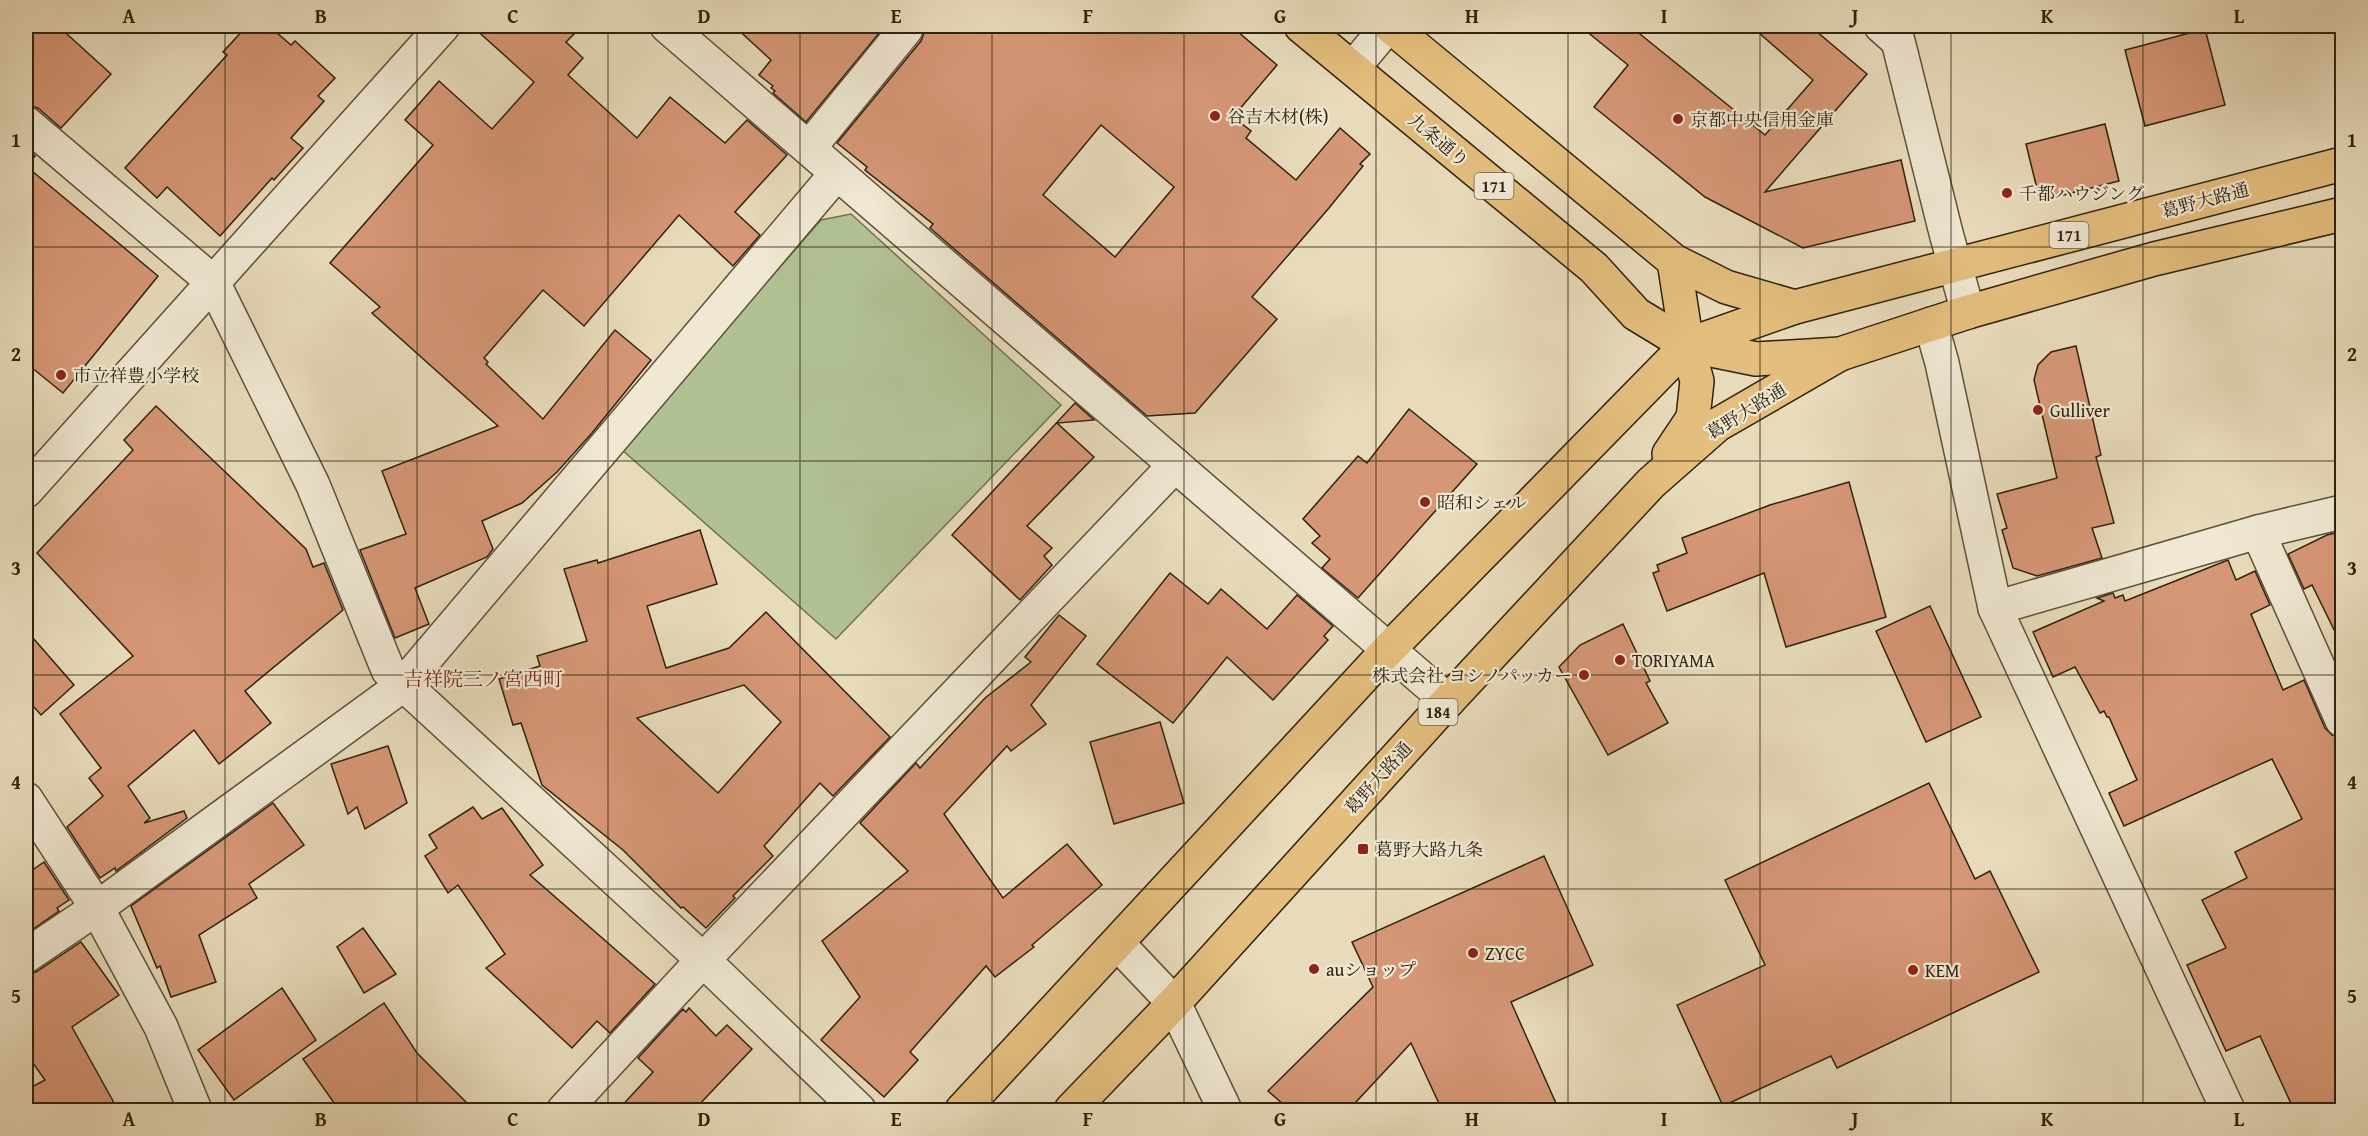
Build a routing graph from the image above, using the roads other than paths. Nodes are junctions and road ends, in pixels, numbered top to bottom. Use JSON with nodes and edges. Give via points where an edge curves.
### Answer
{"nodes":[{"id":1,"x":443,"y":26,"type":"edge"},
{"id":2,"x":667,"y":26,"type":"edge"},
{"id":3,"x":1301,"y":26,"type":"edge"},
{"id":4,"x":1389,"y":26,"type":"edge"},
{"id":5,"x":1881,"y":26,"type":"edge"},
{"id":6,"x":906,"y":29,"type":"dead end"},
{"id":7,"x":1353,"y":68,"type":"junction"},
{"id":8,"x":26,"y":123,"type":"edge"},
{"id":9,"x":809,"y":148,"type":"junction"},
{"id":10,"x":2343,"y":164,"type":"edge"},
{"id":11,"x":837,"y":172,"type":"junction"},
{"id":12,"x":2343,"y":214,"type":"edge"},
{"id":13,"x":1674,"y":261,"type":"junction"},
{"id":14,"x":1955,"y":266,"type":"junction"},
{"id":15,"x":213,"y":282,"type":"junction"},
{"id":16,"x":1796,"y":307,"type":"junction"},
{"id":17,"x":1968,"y":312,"type":"junction"},
{"id":18,"x":1931,"y":324,"type":"junction"},
{"id":19,"x":1687,"y":345,"type":"junction"},
{"id":20,"x":1840,"y":354,"type":"junction"},
{"id":21,"x":1175,"y":465,"type":"junction"},
{"id":22,"x":1651,"y":483,"type":"junction"},
{"id":23,"x":26,"y":491,"type":"edge"},
{"id":24,"x":2343,"y":512,"type":"edge"},
{"id":25,"x":2258,"y":532,"type":"junction"},
{"id":26,"x":1995,"y":608,"type":"junction"},
{"id":27,"x":1388,"y":650,"type":"junction"},
{"id":28,"x":403,"y":685,"type":"junction"},
{"id":29,"x":1448,"y":701,"type":"junction"},
{"id":30,"x":2343,"y":720,"type":"edge"},
{"id":31,"x":26,"y":799,"type":"edge"},
{"id":32,"x":97,"y":909,"type":"junction"},
{"id":33,"x":1118,"y":944,"type":"junction"},
{"id":34,"x":26,"y":956,"type":"edge"},
{"id":35,"x":703,"y":960,"type":"junction"},
{"id":36,"x":1174,"y":1003,"type":"junction"},
{"id":37,"x":195,"y":1110,"type":"edge"},
{"id":38,"x":564,"y":1110,"type":"edge"},
{"id":39,"x":859,"y":1110,"type":"edge"},
{"id":40,"x":962,"y":1110,"type":"edge"},
{"id":41,"x":1071,"y":1110,"type":"edge"},
{"id":42,"x":1225,"y":1110,"type":"edge"},
{"id":43,"x":2228,"y":1110,"type":"edge"}],
"edges":[{"from":1,"to":15,"type":"street"},
{"from":2,"to":9,"type":"street"},
{"from":3,"to":7,"type":"main road","name":"九条通り","number":"171"},
{"from":4,"to":7,"type":"street"},
{"from":4,"to":13,"type":"main road"},
{"from":5,"to":14,"type":"street","via":[[1898,41]]},
{"from":6,"to":9,"type":"street"},
{"from":7,"to":19,"type":"main road","name":"九条通り","number":"171","via":[[1594,268],[1636,314]]},
{"from":8,"to":15,"type":"street"},
{"from":9,"to":11,"type":"street"},
{"from":10,"to":14,"type":"main road","name":"葛野大路通","number":"171"},
{"from":11,"to":21,"type":"street"},
{"from":11,"to":28,"type":"street"},
{"from":12,"to":17,"type":"main road","name":"葛野大路通","number":"171","via":[[2154,259]]},
{"from":13,"to":16,"type":"main road","via":[[1726,287]]},
{"from":13,"to":19,"type":"main road"},
{"from":14,"to":16,"type":"main road","name":"葛野大路通","number":"171"},
{"from":14,"to":17,"type":"street"},
{"from":15,"to":23,"type":"street"},
{"from":15,"to":28,"type":"street","via":[[313,484],[388,670]]},
{"from":16,"to":19,"type":"main road","name":"葛野大路通"},
{"from":17,"to":18,"type":"main road","name":"葛野大路通","number":"171"},
{"from":18,"to":20,"type":"main road","name":"葛野大路通","number":"171"},
{"from":18,"to":26,"type":"street"},
{"from":19,"to":20,"type":"main road","name":"葛野大路通","number":"171","via":[[1756,359]]},
{"from":19,"to":22,"type":"main road","via":[[1697,381],[1693,418]]},
{"from":19,"to":27,"type":"main road","name":"葛野大路通"},
{"from":20,"to":22,"type":"main road","name":"葛野大路通","number":"184","via":[[1717,425]]},
{"from":21,"to":27,"type":"street"},
{"from":21,"to":35,"type":"street"},
{"from":22,"to":29,"type":"main road","name":"葛野大路通","number":"184"},
{"from":24,"to":25,"type":"street"},
{"from":25,"to":26,"type":"street"},
{"from":25,"to":30,"type":"street"},
{"from":26,"to":43,"type":"street"},
{"from":27,"to":29,"type":"street"},
{"from":27,"to":33,"type":"main road","name":"葛野大路通"},
{"from":28,"to":32,"type":"street"},
{"from":28,"to":35,"type":"street"},
{"from":29,"to":36,"type":"main road","name":"葛野大路通","number":"184"},
{"from":31,"to":32,"type":"street"},
{"from":32,"to":34,"type":"street"},
{"from":32,"to":37,"type":"street","via":[[161,1027]]},
{"from":33,"to":36,"type":"street"},
{"from":33,"to":40,"type":"main road","name":"葛野大路通"},
{"from":35,"to":38,"type":"street"},
{"from":35,"to":39,"type":"street"},
{"from":36,"to":41,"type":"main road","name":"葛野大路通","number":"184"},
{"from":36,"to":42,"type":"street"}]}
